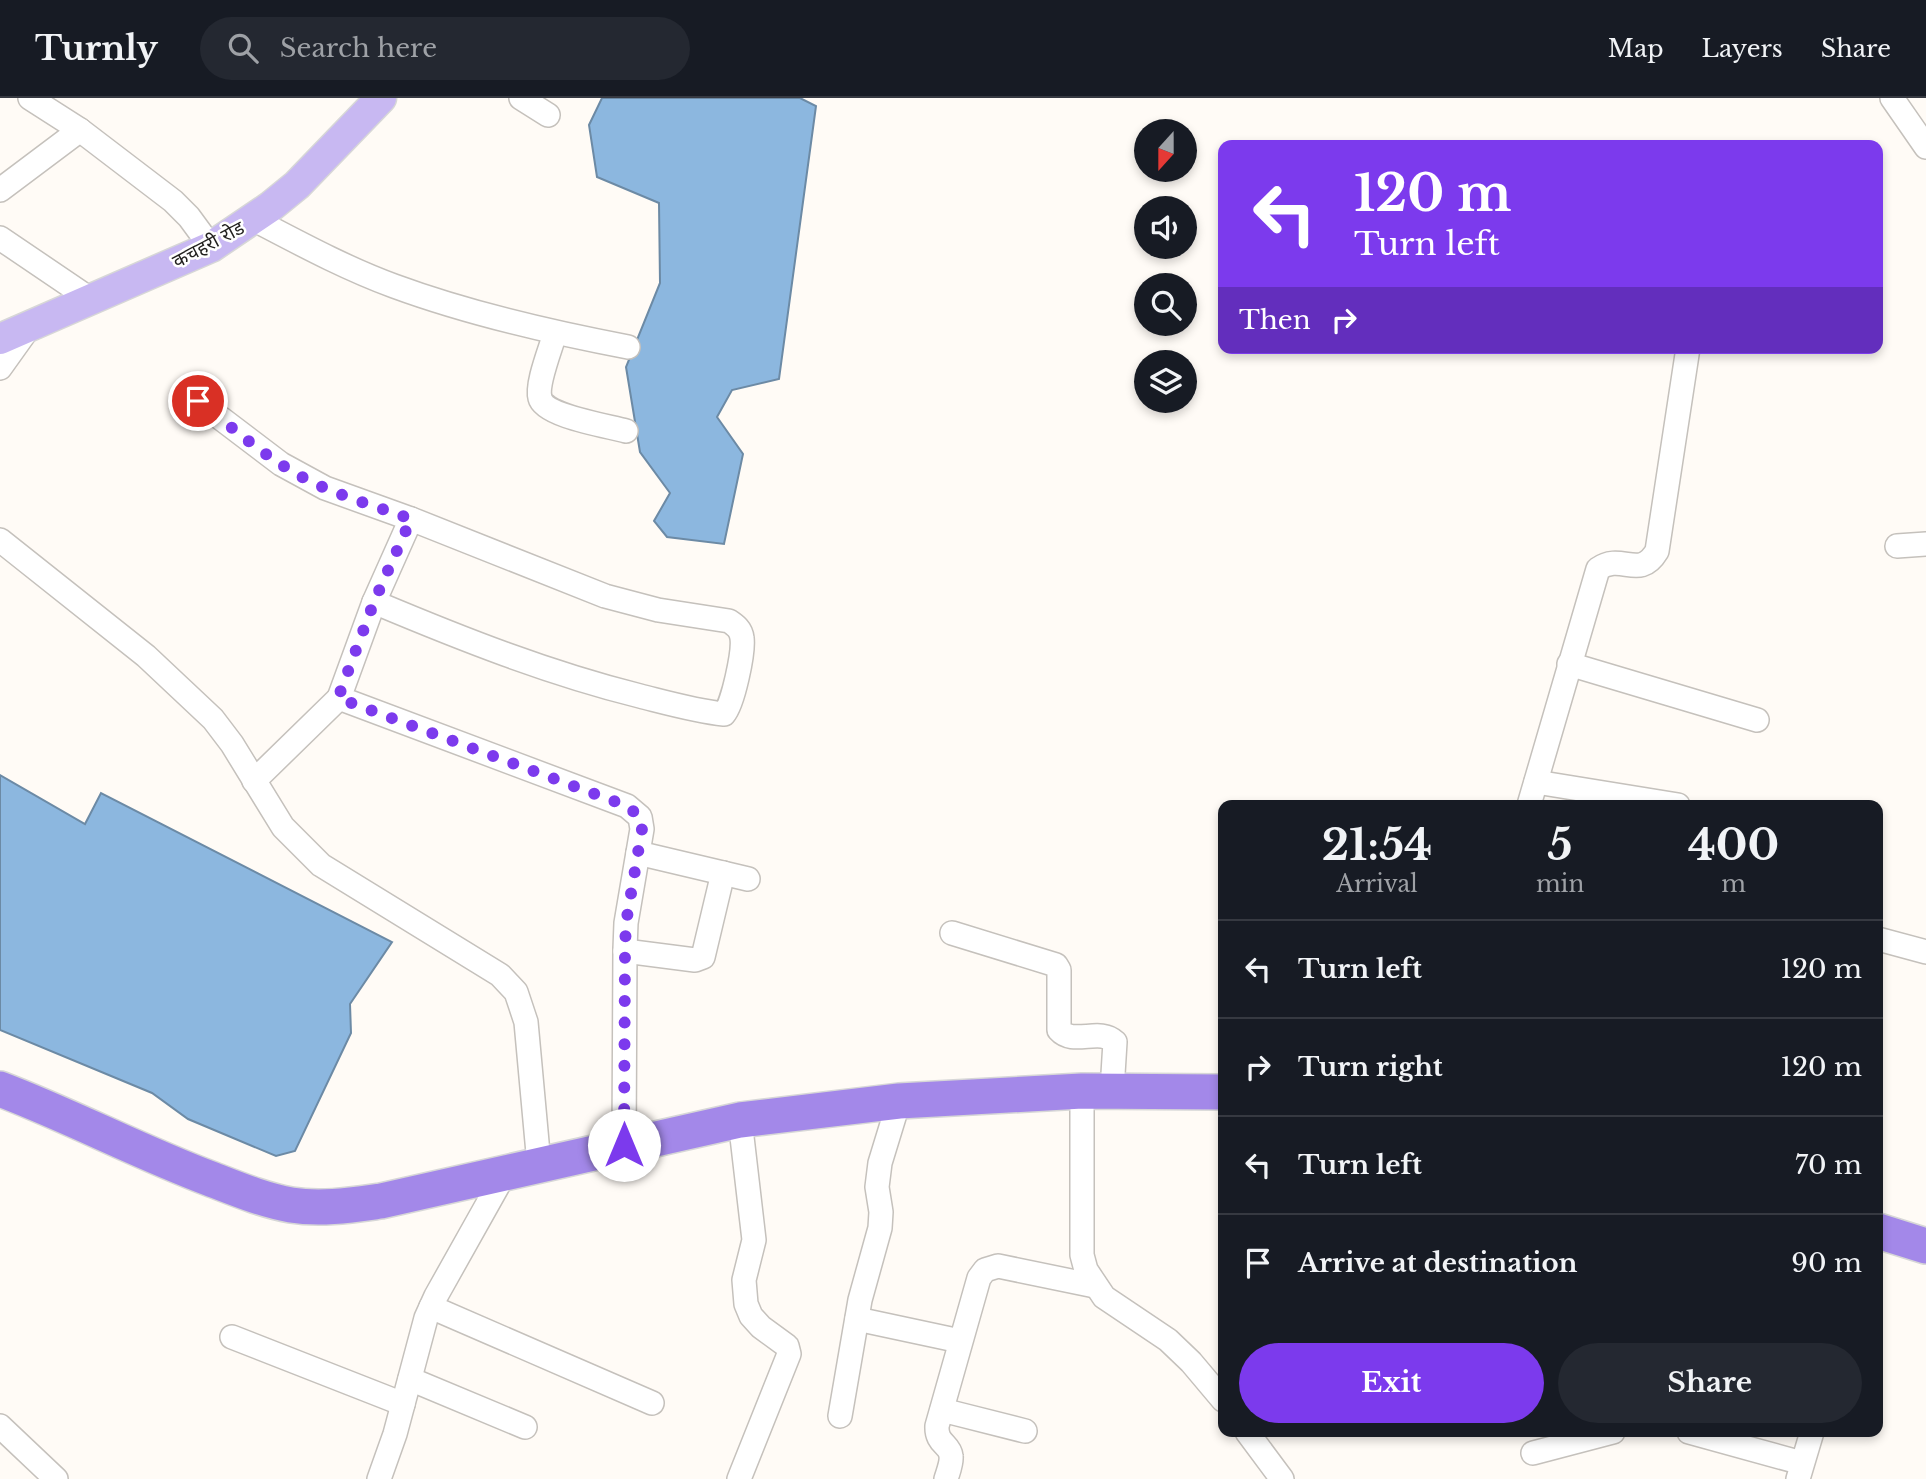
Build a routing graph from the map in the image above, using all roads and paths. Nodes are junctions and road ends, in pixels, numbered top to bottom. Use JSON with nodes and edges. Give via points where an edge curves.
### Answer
{"nodes":[{"id":1,"x":30,"y":98,"type":"edge"},
{"id":2,"x":381,"y":98,"type":"edge"},
{"id":3,"x":521,"y":98,"type":"edge"},
{"id":4,"x":1892,"y":98,"type":"edge"},
{"id":5,"x":548,"y":115,"type":"dead end"},
{"id":6,"x":80,"y":130,"type":"junction"},
{"id":7,"x":1926,"y":147,"type":"edge"},
{"id":8,"x":0,"y":190,"type":"edge"},
{"id":9,"x":253,"y":219,"type":"junction"},
{"id":10,"x":0,"y":238,"type":"edge"},
{"id":11,"x":211,"y":247,"type":"junction"},
{"id":12,"x":90,"y":299,"type":"junction"},
{"id":13,"x":30,"y":326,"type":"junction"},
{"id":14,"x":555,"y":333,"type":"junction"},
{"id":15,"x":0,"y":339,"type":"edge"},
{"id":16,"x":628,"y":347,"type":"dead end"},
{"id":17,"x":1687,"y":354,"type":"edge"},
{"id":18,"x":0,"y":368,"type":"edge"},
{"id":19,"x":198,"y":401,"type":"dead end"},
{"id":20,"x":626,"y":431,"type":"dead end"},
{"id":21,"x":411,"y":519,"type":"junction"},
{"id":22,"x":0,"y":540,"type":"edge"},
{"id":23,"x":1926,"y":544,"type":"edge"},
{"id":24,"x":1897,"y":546,"type":"dead end"},
{"id":25,"x":374,"y":602,"type":"junction"},
{"id":26,"x":1569,"y":664,"type":"junction"},
{"id":27,"x":338,"y":698,"type":"junction"},
{"id":28,"x":1756,"y":720,"type":"dead end"},
{"id":29,"x":254,"y":780,"type":"junction"},
{"id":30,"x":1535,"y":782,"type":"junction"},
{"id":31,"x":1530,"y":800,"type":"edge"},
{"id":32,"x":1647,"y":800,"type":"edge"},
{"id":33,"x":638,"y":853,"type":"junction"},
{"id":34,"x":723,"y":873,"type":"junction"},
{"id":35,"x":748,"y":878,"type":"dead end"},
{"id":36,"x":952,"y":933,"type":"dead end"},
{"id":37,"x":1883,"y":940,"type":"edge"},
{"id":38,"x":625,"y":951,"type":"junction"},
{"id":39,"x":1926,"y":953,"type":"edge"},
{"id":40,"x":0,"y":1089,"type":"edge"},
{"id":41,"x":1097,"y":1091,"type":"junction"},
{"id":42,"x":1218,"y":1092,"type":"edge"},
{"id":43,"x":899,"y":1101,"type":"junction"},
{"id":44,"x":740,"y":1121,"type":"junction"},
{"id":45,"x":624,"y":1145,"type":"junction"},
{"id":46,"x":539,"y":1164,"type":"junction"},
{"id":47,"x":505,"y":1173,"type":"junction"},
{"id":48,"x":1883,"y":1233,"type":"edge"},
{"id":49,"x":1926,"y":1246,"type":"edge"},
{"id":50,"x":1096,"y":1286,"type":"junction"},
{"id":51,"x":431,"y":1307,"type":"junction"},
{"id":52,"x":857,"y":1319,"type":"junction"},
{"id":53,"x":232,"y":1337,"type":"dead end"},
{"id":54,"x":960,"y":1341,"type":"junction"},
{"id":55,"x":410,"y":1379,"type":"junction"},
{"id":56,"x":1218,"y":1394,"type":"edge"},
{"id":57,"x":403,"y":1404,"type":"junction"},
{"id":58,"x":652,"y":1404,"type":"dead end"},
{"id":59,"x":942,"y":1410,"type":"junction"},
{"id":60,"x":840,"y":1416,"type":"dead end"},
{"id":61,"x":0,"y":1426,"type":"edge"},
{"id":62,"x":525,"y":1427,"type":"dead end"},
{"id":63,"x":1026,"y":1431,"type":"dead end"},
{"id":64,"x":1251,"y":1437,"type":"edge"},
{"id":65,"x":1594,"y":1437,"type":"edge"},
{"id":66,"x":1703,"y":1437,"type":"edge"},
{"id":67,"x":1810,"y":1437,"type":"edge"},
{"id":68,"x":1533,"y":1453,"type":"dead end"},
{"id":69,"x":1800,"y":1471,"type":"edge"},
{"id":70,"x":56,"y":1479,"type":"edge"},
{"id":71,"x":379,"y":1479,"type":"edge"},
{"id":72,"x":739,"y":1479,"type":"edge"},
{"id":73,"x":946,"y":1479,"type":"edge"},
{"id":74,"x":1282,"y":1479,"type":"edge"}],
"edges":[{"from":1,"to":6,"type":"street"},
{"from":2,"to":9,"type":"main road","name":"कचहरी रोड","via":[[297,185]]},
{"from":3,"to":5,"type":"street"},
{"from":4,"to":7,"type":"street"},
{"from":6,"to":8,"type":"street"},
{"from":6,"to":11,"type":"street","via":[[173,201]]},
{"from":9,"to":11,"type":"main road","name":"कचहरी रोड"},
{"from":9,"to":14,"type":"street","via":[[392,285]]},
{"from":10,"to":12,"type":"street"},
{"from":11,"to":12,"type":"main road","name":"कचहरी रोड"},
{"from":12,"to":13,"type":"main road","name":"कचहरी रोड"},
{"from":13,"to":15,"type":"main road","name":"कचहरी रोड"},
{"from":13,"to":18,"type":"street"},
{"from":14,"to":16,"type":"street"},
{"from":14,"to":20,"type":"street","via":[[541,382],[542,403],[564,415]]},
{"from":17,"to":26,"type":"street","via":[[1657,551],[1643,566],[1606,563],[1598,569]]},
{"from":19,"to":21,"type":"street","via":[[303,478]]},
{"from":21,"to":25,"type":"street"},
{"from":21,"to":25,"type":"street","via":[[605,596],[729,621],[742,638],[729,708],[713,713],[551,671]]},
{"from":22,"to":29,"type":"street","via":[[186,692],[219,727]]},
{"from":23,"to":24,"type":"street"},
{"from":25,"to":27,"type":"street"},
{"from":26,"to":28,"type":"street"},
{"from":26,"to":30,"type":"street"},
{"from":27,"to":29,"type":"street"},
{"from":27,"to":33,"type":"street","via":[[627,806],[640,817]]},
{"from":29,"to":46,"type":"street","via":[[283,827],[321,864],[500,975],[516,992],[526,1022]]},
{"from":30,"to":31,"type":"street"},
{"from":30,"to":32,"type":"street"},
{"from":33,"to":34,"type":"street"},
{"from":33,"to":38,"type":"street"},
{"from":34,"to":35,"type":"street"},
{"from":34,"to":38,"type":"street","via":[[702,957],[695,960]]},
{"from":36,"to":41,"type":"street","via":[[1056,965],[1059,1030],[1063,1035],[1105,1036],[1115,1042]]},
{"from":37,"to":39,"type":"street"},
{"from":38,"to":45,"type":"street"},
{"from":40,"to":47,"type":"highway","via":[[165,1161],[261,1198],[293,1205],[343,1207]]},
{"from":41,"to":42,"type":"highway"},
{"from":41,"to":43,"type":"highway"},
{"from":41,"to":50,"type":"street","via":[[1082,1255]]},
{"from":43,"to":44,"type":"highway"},
{"from":43,"to":52,"type":"street","via":[[880,1163],[880,1228]]},
{"from":44,"to":45,"type":"highway"},
{"from":44,"to":72,"type":"street","via":[[754,1240],[744,1280],[746,1304],[751,1316],[787,1346],[789,1354]]},
{"from":45,"to":46,"type":"highway"},
{"from":46,"to":47,"type":"highway"},
{"from":47,"to":51,"type":"street"},
{"from":48,"to":49,"type":"highway"},
{"from":50,"to":54,"type":"street","via":[[1012,1268],[985,1270],[976,1284]]},
{"from":50,"to":56,"type":"street","via":[[1104,1297],[1168,1340]]},
{"from":51,"to":55,"type":"street"},
{"from":51,"to":58,"type":"street"},
{"from":52,"to":54,"type":"street"},
{"from":52,"to":60,"type":"street"},
{"from":53,"to":57,"type":"street"},
{"from":54,"to":59,"type":"street"},
{"from":55,"to":57,"type":"street"},
{"from":55,"to":62,"type":"street"},
{"from":57,"to":71,"type":"street"},
{"from":59,"to":63,"type":"street"},
{"from":59,"to":73,"type":"street","via":[[937,1434],[952,1458]]},
{"from":61,"to":70,"type":"street"},
{"from":64,"to":74,"type":"street"},
{"from":65,"to":68,"type":"street"},
{"from":66,"to":69,"type":"street"},
{"from":67,"to":69,"type":"street"}]}
